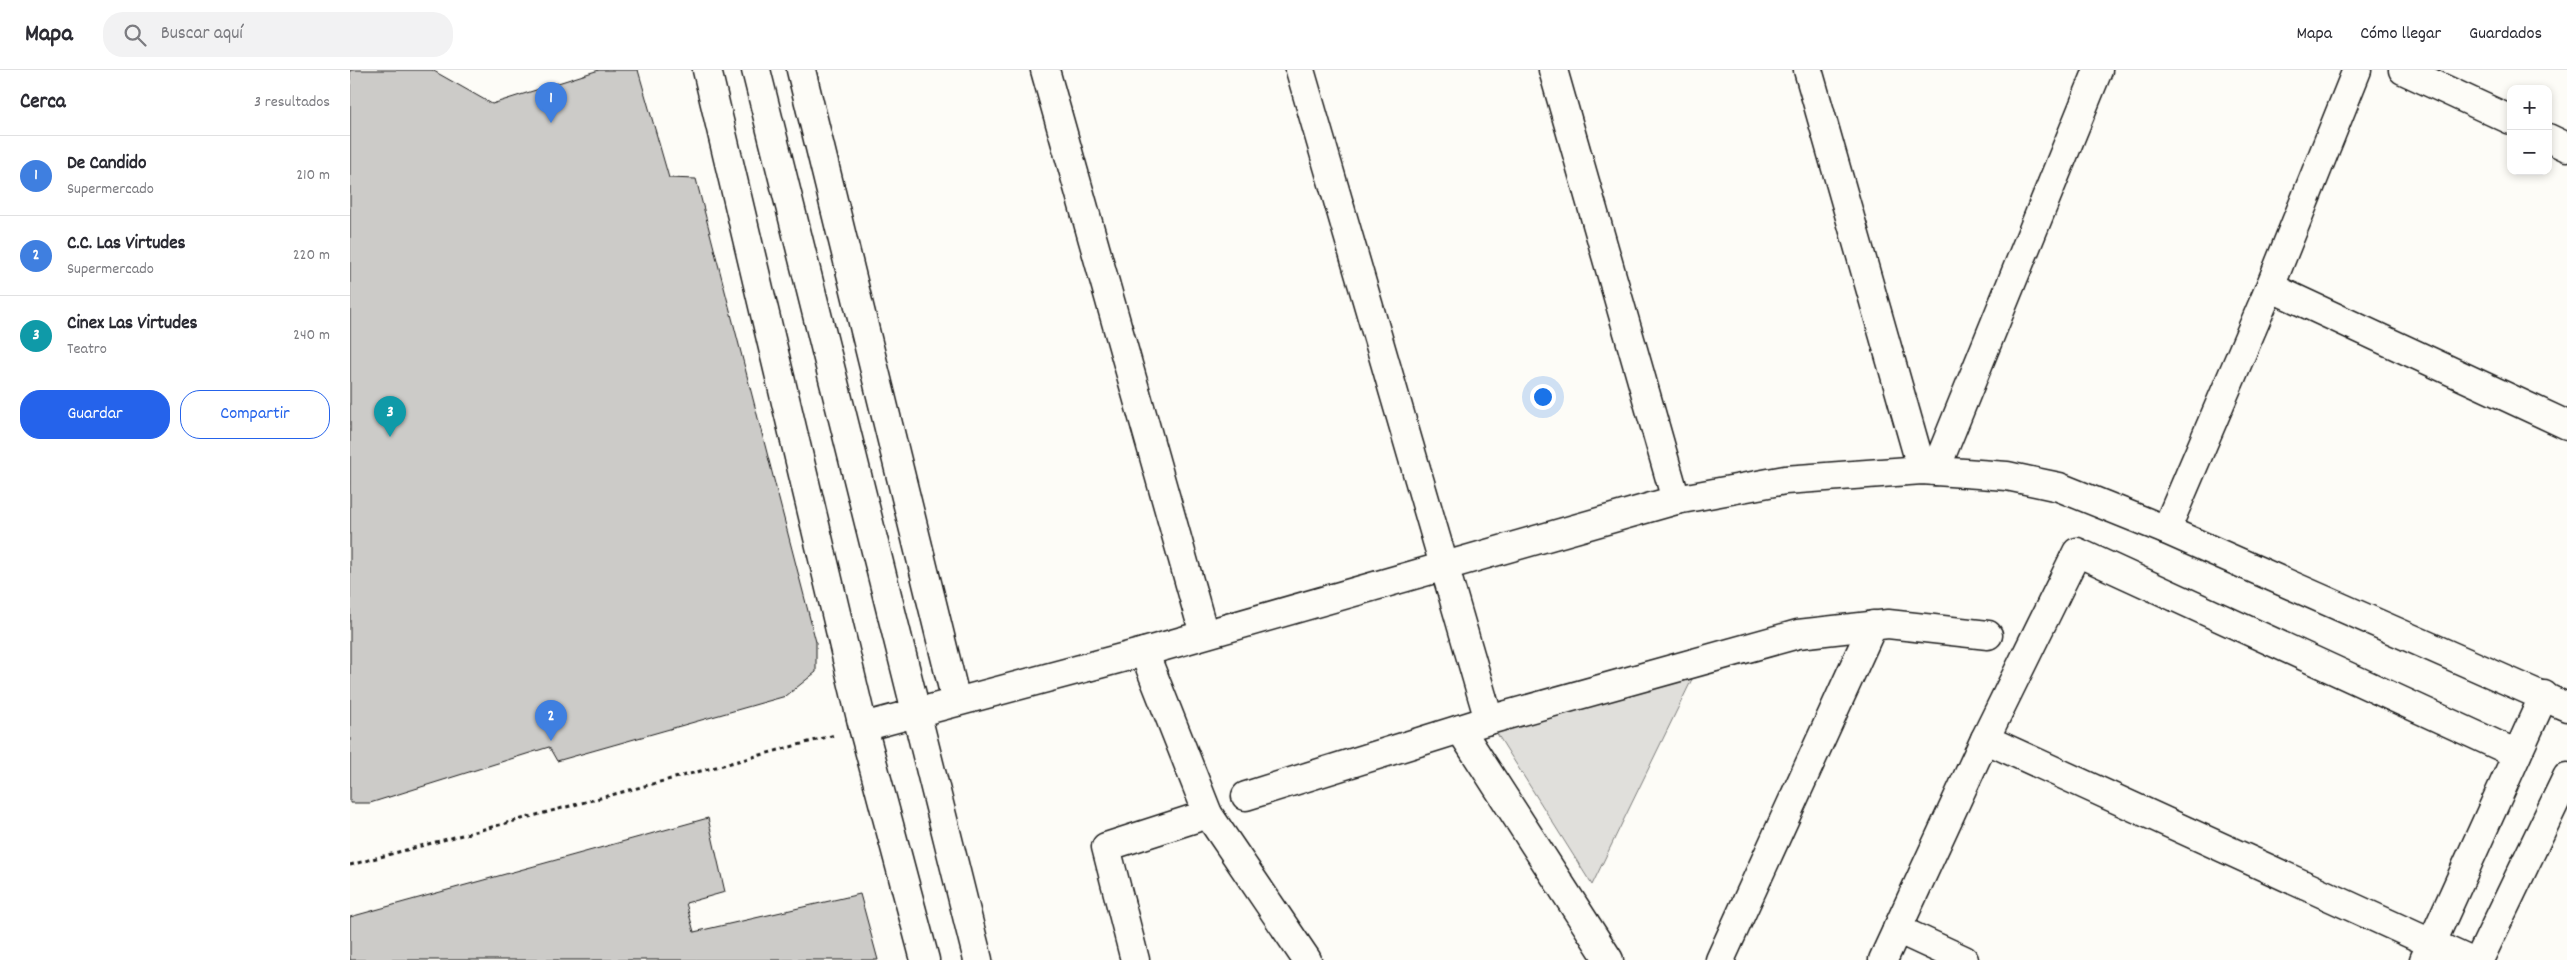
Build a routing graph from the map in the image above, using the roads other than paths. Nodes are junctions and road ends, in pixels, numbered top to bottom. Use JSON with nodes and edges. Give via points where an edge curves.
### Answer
{"nodes":[{"id":1,"x":707,"y":70,"type":"edge"},
{"id":2,"x":756,"y":70,"type":"edge"},
{"id":3,"x":801,"y":70,"type":"edge"},
{"id":4,"x":1045,"y":70,"type":"edge"},
{"id":5,"x":1300,"y":70,"type":"edge"},
{"id":6,"x":1553,"y":70,"type":"edge"},
{"id":7,"x":1808,"y":70,"type":"edge"},
{"id":8,"x":2098,"y":70,"type":"edge"},
{"id":9,"x":2357,"y":70,"type":"edge"},
{"id":10,"x":2403,"y":70,"type":"edge"},
{"id":11,"x":2507,"y":118,"type":"edge"},
{"id":12,"x":2552,"y":140,"type":"edge"},
{"id":13,"x":2567,"y":147,"type":"edge"},
{"id":14,"x":2270,"y":287,"type":"junction"},
{"id":15,"x":2567,"y":424,"type":"edge"},
{"id":16,"x":1929,"y":470,"type":"junction"},
{"id":17,"x":1676,"y":500,"type":"junction"},
{"id":18,"x":2166,"y":530,"type":"junction"},
{"id":19,"x":1443,"y":565,"type":"junction"},
{"id":20,"x":1873,"y":625,"type":"junction"},
{"id":21,"x":1204,"y":634,"type":"junction"},
{"id":22,"x":1988,"y":635,"type":"dead end"},
{"id":23,"x":1144,"y":652,"type":"junction"},
{"id":24,"x":956,"y":701,"type":"junction"},
{"id":25,"x":2555,"y":701,"type":"edge"},
{"id":26,"x":916,"y":712,"type":"junction"},
{"id":27,"x":1489,"y":720,"type":"junction"},
{"id":28,"x":863,"y":727,"type":"junction"},
{"id":29,"x":1460,"y":729,"type":"junction"},
{"id":30,"x":1985,"y":739,"type":"junction"},
{"id":31,"x":2517,"y":754,"type":"junction"},
{"id":32,"x":2567,"y":777,"type":"edge"},
{"id":33,"x":1246,"y":796,"type":"dead end"},
{"id":34,"x":1208,"y":814,"type":"junction"},
{"id":35,"x":1897,"y":929,"type":"junction"},
{"id":36,"x":2427,"y":951,"type":"edge"},
{"id":37,"x":925,"y":960,"type":"edge"},
{"id":38,"x":978,"y":960,"type":"edge"},
{"id":39,"x":1135,"y":960,"type":"edge"},
{"id":40,"x":1307,"y":960,"type":"edge"},
{"id":41,"x":1608,"y":960,"type":"edge"},
{"id":42,"x":1720,"y":960,"type":"edge"},
{"id":43,"x":1883,"y":960,"type":"edge"},
{"id":44,"x":1964,"y":960,"type":"edge"},
{"id":45,"x":2468,"y":960,"type":"edge"},
{"id":46,"x":2479,"y":960,"type":"edge"}],
"edges":[{"from":1,"to":28,"type":"street"},
{"from":2,"to":26,"type":"street"},
{"from":3,"to":24,"type":"street"},
{"from":4,"to":21,"type":"street"},
{"from":5,"to":19,"type":"street"},
{"from":6,"to":17,"type":"street"},
{"from":7,"to":16,"type":"street"},
{"from":8,"to":16,"type":"street"},
{"from":9,"to":14,"type":"street"},
{"from":10,"to":11,"type":"street"},
{"from":12,"to":13,"type":"street"},
{"from":14,"to":15,"type":"street"},
{"from":14,"to":18,"type":"street"},
{"from":16,"to":17,"type":"street","via":[[1785,480]]},
{"from":16,"to":18,"type":"street","via":[[2007,476],[2059,487]]},
{"from":17,"to":19,"type":"street"},
{"from":18,"to":25,"type":"street"},
{"from":19,"to":21,"type":"street"},
{"from":19,"to":27,"type":"street"},
{"from":20,"to":22,"type":"street","via":[[1903,624]]},
{"from":20,"to":27,"type":"street","via":[[1798,634]]},
{"from":20,"to":42,"type":"street"},
{"from":21,"to":23,"type":"street"},
{"from":23,"to":24,"type":"street"},
{"from":23,"to":34,"type":"street"},
{"from":24,"to":26,"type":"street"},
{"from":25,"to":31,"type":"street"},
{"from":26,"to":28,"type":"street"},
{"from":26,"to":38,"type":"street"},
{"from":27,"to":29,"type":"street"},
{"from":28,"to":37,"type":"street"},
{"from":29,"to":33,"type":"street"},
{"from":29,"to":41,"type":"street"},
{"from":30,"to":31,"type":"street","via":[[2074,554],[2079,552]]},
{"from":30,"to":35,"type":"street"},
{"from":30,"to":36,"type":"street"},
{"from":31,"to":36,"type":"street"},
{"from":32,"to":46,"type":"street"},
{"from":34,"to":39,"type":"street","via":[[1106,847]]},
{"from":34,"to":40,"type":"street"},
{"from":35,"to":43,"type":"street"},
{"from":35,"to":44,"type":"street"},
{"from":36,"to":45,"type":"street"}]}
